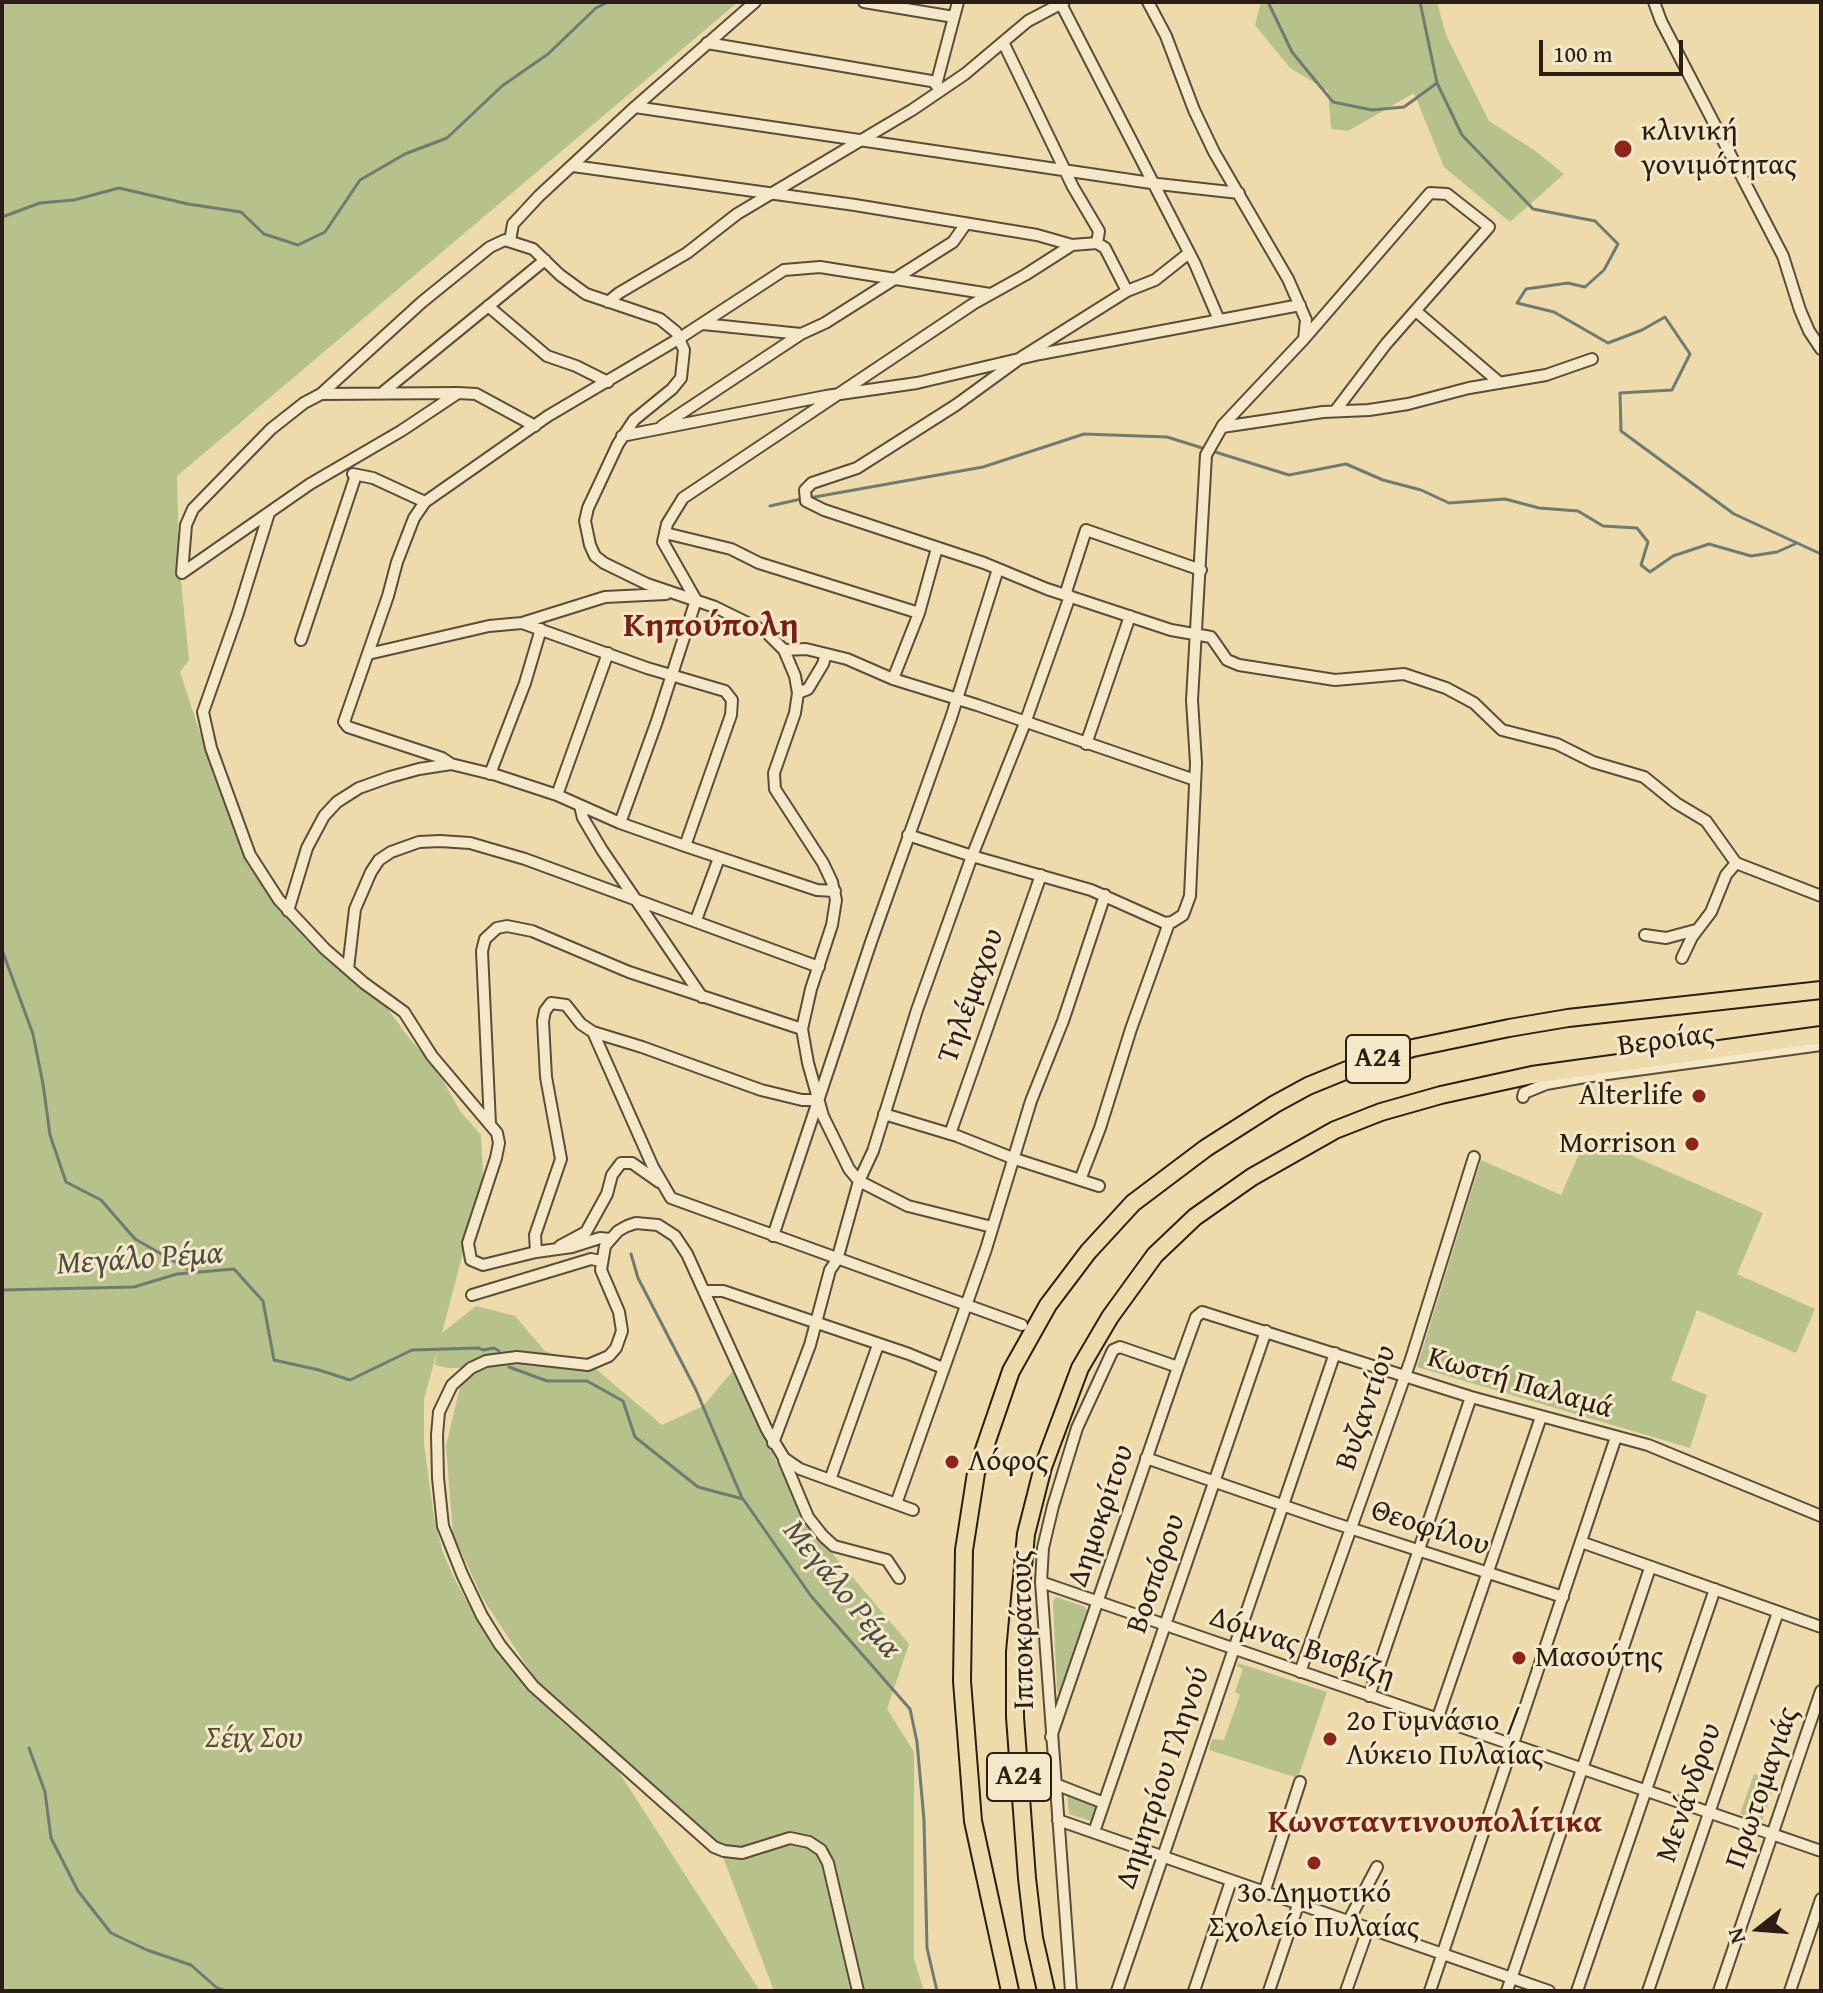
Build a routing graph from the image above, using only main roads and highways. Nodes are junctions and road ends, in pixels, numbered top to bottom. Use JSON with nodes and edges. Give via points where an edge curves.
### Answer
{"nodes":[{"id":1,"x":1821,"y":990,"type":"edge"},
{"id":2,"x":1821,"y":1035,"type":"edge"},
{"id":3,"x":1010,"y":1991,"type":"edge"},
{"id":4,"x":1046,"y":1991,"type":"edge"}],
"edges":[{"from":1,"to":3,"type":"highway","number":"Α24","via":[[1568,1018],[1413,1048],[1357,1066],[1284,1099],[1206,1148],[1133,1203],[1081,1261],[1048,1305],[1011,1371],[976,1473],[964,1550],[962,1681],[973,1821]]},
{"from":2,"to":4,"type":"highway","number":"Α24","via":[[1532,1075],[1381,1112],[1324,1136],[1252,1177],[1195,1217],[1155,1255],[1080,1368],[1043,1467],[1026,1534],[1015,1717],[1027,1878]]}]}
